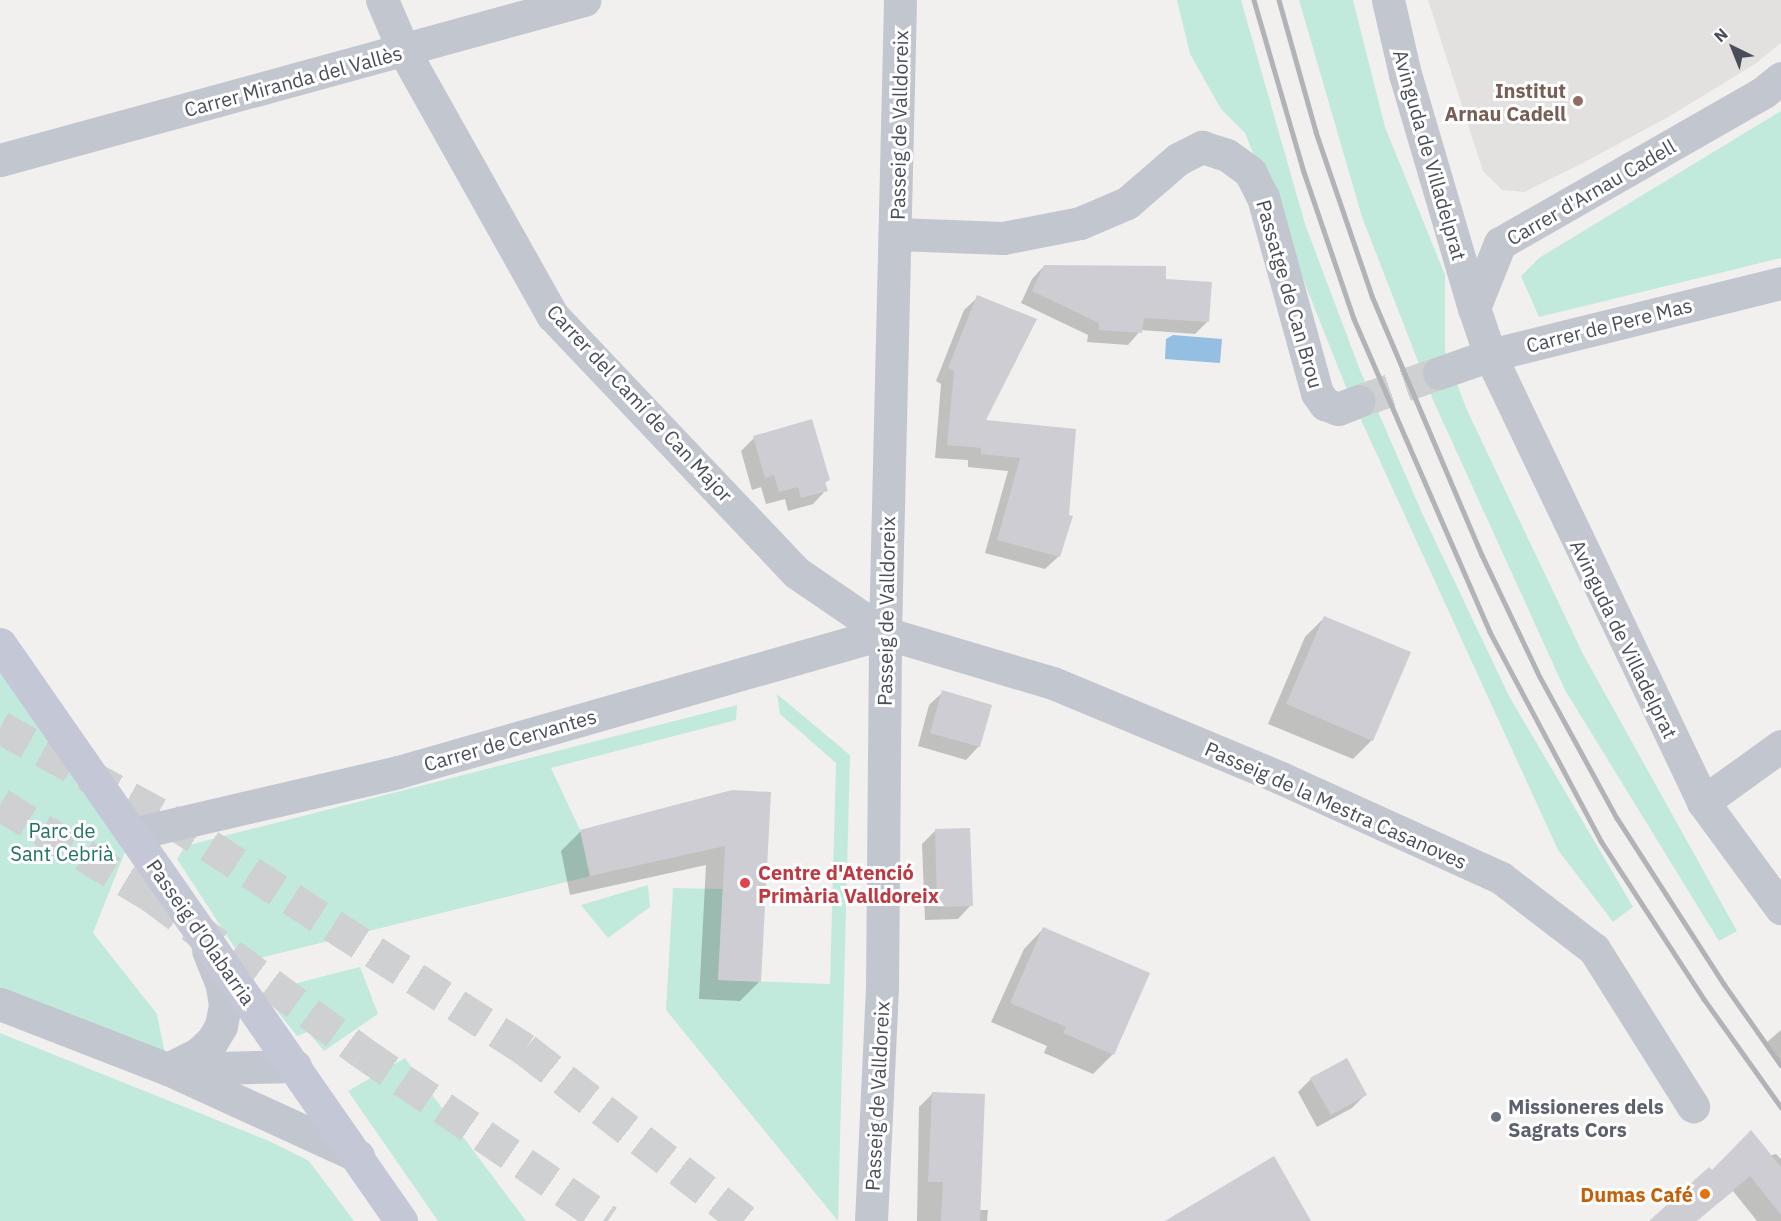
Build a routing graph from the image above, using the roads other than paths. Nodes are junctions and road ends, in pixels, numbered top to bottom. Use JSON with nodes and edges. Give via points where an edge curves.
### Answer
{"nodes":[{"id":1,"x":382,"y":0,"type":"edge"},
{"id":2,"x":585,"y":0,"type":"edge"},
{"id":3,"x":900,"y":0,"type":"edge"},
{"id":4,"x":1388,"y":0,"type":"edge"},
{"id":5,"x":404,"y":51,"type":"junction"},
{"id":6,"x":1781,"y":78,"type":"edge"},
{"id":7,"x":0,"y":160,"type":"edge"},
{"id":8,"x":897,"y":234,"type":"junction"},
{"id":9,"x":1781,"y":283,"type":"edge"},
{"id":10,"x":1474,"y":308,"type":"junction"},
{"id":11,"x":1490,"y":355,"type":"junction"},
{"id":12,"x":1439,"y":373,"type":"tunnel mouth"},
{"id":13,"x":1359,"y":401,"type":"tunnel mouth"},
{"id":14,"x":885,"y":633,"type":"junction"},
{"id":15,"x":0,"y":644,"type":"edge"},
{"id":16,"x":1781,"y":746,"type":"edge"},
{"id":17,"x":1703,"y":802,"type":"junction"},
{"id":18,"x":132,"y":834,"type":"junction"},
{"id":19,"x":1781,"y":909,"type":"edge"},
{"id":20,"x":196,"y":924,"type":"junction"},
{"id":21,"x":0,"y":1004,"type":"edge"},
{"id":22,"x":295,"y":1066,"type":"junction"},
{"id":23,"x":168,"y":1069,"type":"junction"},
{"id":24,"x":1693,"y":1106,"type":"dead end"},
{"id":25,"x":358,"y":1156,"type":"junction"},
{"id":26,"x":401,"y":1221,"type":"edge"},
{"id":27,"x":871,"y":1221,"type":"edge"}],
"edges":[{"from":1,"to":5,"type":"street","name":"Carrer del Camí de Can Major"},
{"from":2,"to":5,"type":"street","name":"Carrer Miranda del Vallès"},
{"from":3,"to":8,"type":"street","name":"Passeig de Valldoreix"},
{"from":4,"to":10,"type":"street","name":"Avinguda de Villadelprat","via":[[1405,74]]},
{"from":5,"to":7,"type":"street","name":"Carrer Miranda del Vallès"},
{"from":5,"to":14,"type":"street","name":"Carrer del Camí de Can Major","via":[[553,316],[797,573]]},
{"from":6,"to":10,"type":"street","name":"Carrer d'Arnau Cadell","via":[[1764,92],[1500,243]]},
{"from":8,"to":13,"type":"street","name":"Passatge de Can Brou","via":[[1003,238],[1080,223],[1127,203],[1178,159],[1202,147],[1227,155],[1250,172],[1263,197],[1317,393],[1325,404],[1338,409]]},
{"from":8,"to":14,"type":"street","name":"Passeig de Valldoreix"},
{"from":9,"to":11,"type":"street","name":"Carrer de Pere Mas"},
{"from":10,"to":11,"type":"street"},
{"from":11,"to":12,"type":"street","name":"Carrer de Pere Mas"},
{"from":11,"to":17,"type":"street","name":"Avinguda de Villadelprat"},
{"from":14,"to":18,"type":"street","name":"Carrer de Cervantes","via":[[398,772]]},
{"from":14,"to":24,"type":"street","name":"Passeig de la Mestra Casanoves","via":[[1053,682],[1281,778],[1501,878],[1594,949]]},
{"from":14,"to":27,"type":"street","name":"Passeig de Valldoreix","via":[[882,988]]},
{"from":15,"to":18,"type":"main road","name":"Passeig d'Olabarria"},
{"from":16,"to":17,"type":"street"},
{"from":17,"to":19,"type":"street","name":"Avinguda de Villadelprat"},
{"from":18,"to":20,"type":"main road","name":"Passeig d'Olabarria"},
{"from":20,"to":22,"type":"main road","name":"Passeig d'Olabarria"},
{"from":20,"to":23,"type":"street","via":[[222,985],[225,1005],[221,1026],[199,1053]]},
{"from":21,"to":23,"type":"street"},
{"from":22,"to":23,"type":"street"},
{"from":22,"to":25,"type":"main road","name":"Passeig d'Olabarria"},
{"from":23,"to":25,"type":"street"},
{"from":25,"to":26,"type":"main road","name":"Passeig d'Olabarria"}]}
